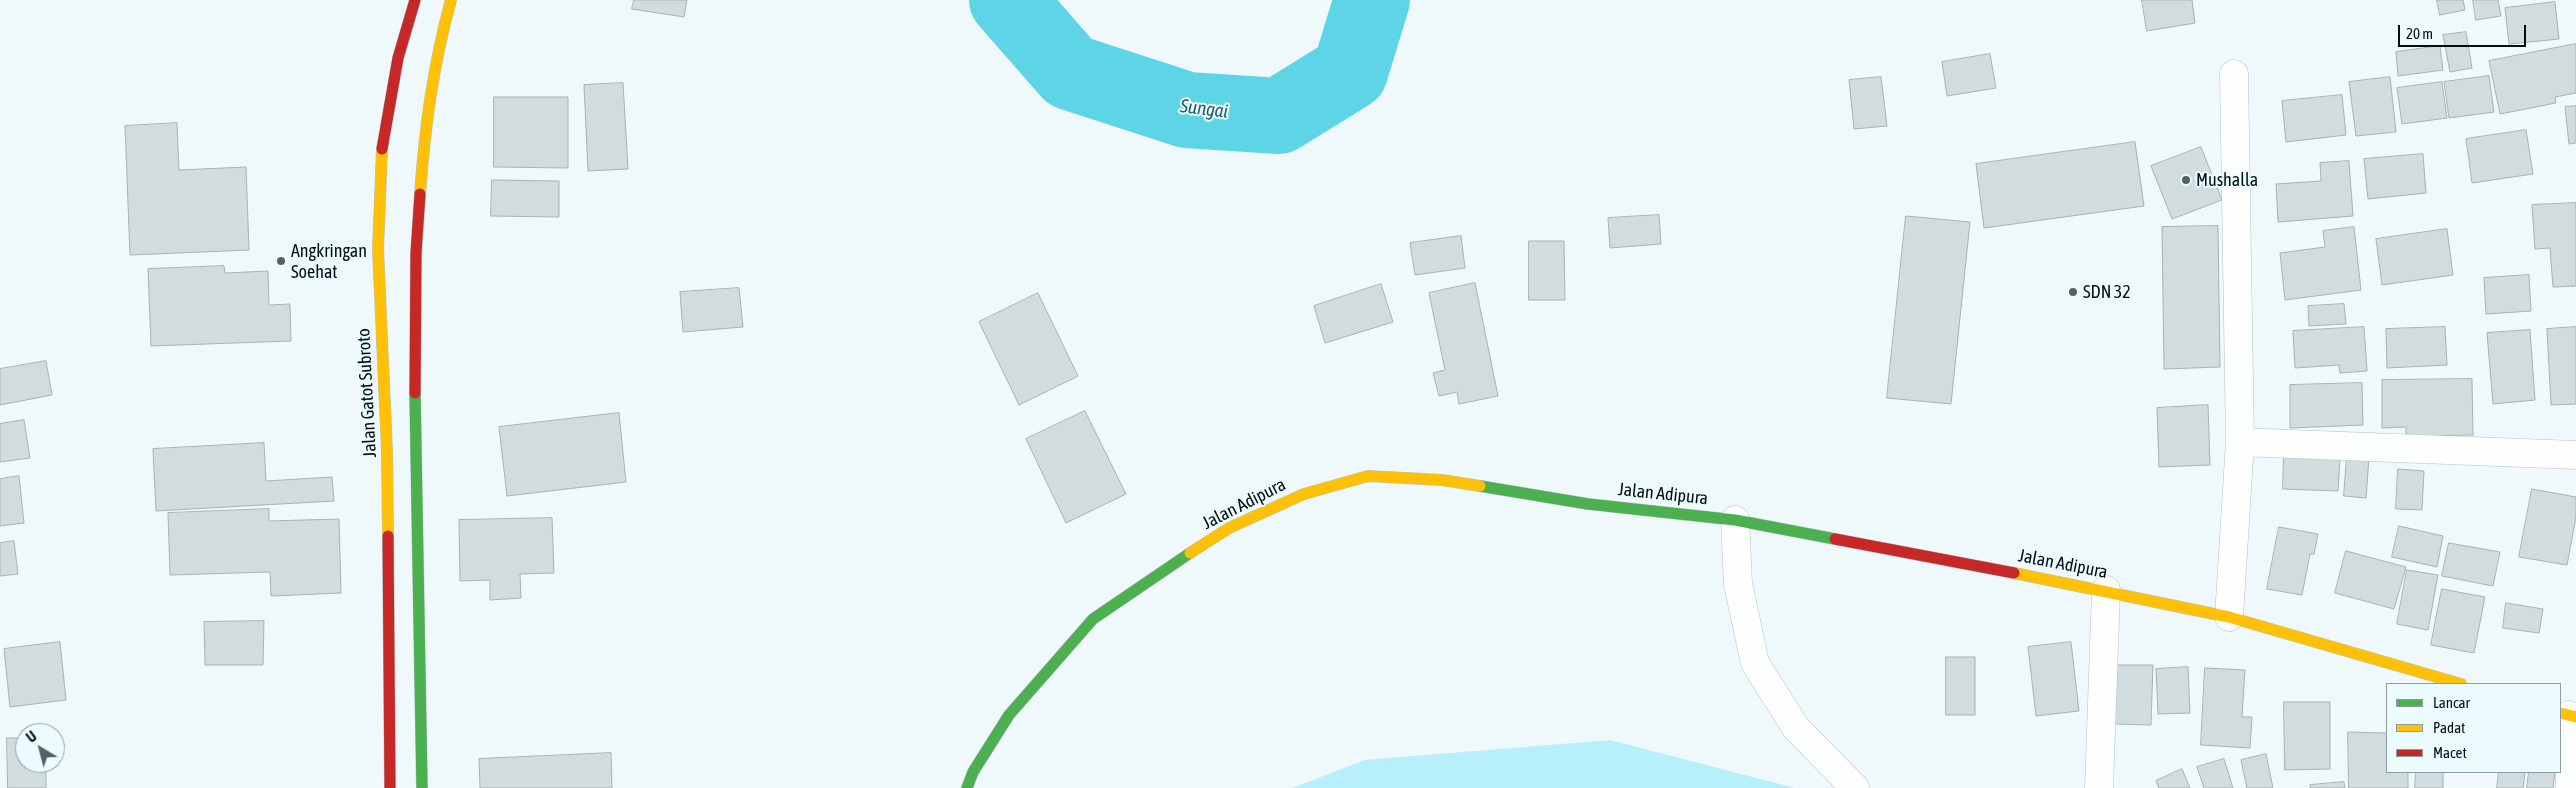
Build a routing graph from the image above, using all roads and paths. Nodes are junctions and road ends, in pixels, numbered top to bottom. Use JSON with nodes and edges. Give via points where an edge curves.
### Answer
{"nodes":[{"id":1,"x":415,"y":0,"type":"edge"},
{"id":2,"x":451,"y":0,"type":"edge"},
{"id":3,"x":2234,"y":74,"type":"dead end"},
{"id":4,"x":2240,"y":442,"type":"junction"},
{"id":5,"x":400,"y":448,"type":"junction"},
{"id":6,"x":2576,"y":455,"type":"edge"},
{"id":7,"x":1735,"y":520,"type":"junction"},
{"id":8,"x":2106,"y":590,"type":"junction"},
{"id":9,"x":2229,"y":617,"type":"junction"},
{"id":10,"x":2458,"y":683,"type":"edge"},
{"id":11,"x":2568,"y":715,"type":"edge"},
{"id":12,"x":390,"y":788,"type":"edge"},
{"id":13,"x":422,"y":788,"type":"edge"},
{"id":14,"x":968,"y":788,"type":"edge"},
{"id":15,"x":1855,"y":788,"type":"edge"},
{"id":16,"x":2099,"y":788,"type":"edge"},
{"id":17,"x":2570,"y":788,"type":"edge"}],
"edges":[{"from":1,"to":5,"type":"main road","name":"Jalan Gatot Subroto","via":[[398,58],[380,163],[378,249]]},
{"from":2,"to":5,"type":"main road","name":"Jalan Gatot Subroto","via":[[424,124]]},
{"from":3,"to":4,"type":"street"},
{"from":4,"to":6,"type":"street"},
{"from":4,"to":9,"type":"street"},
{"from":5,"to":12,"type":"main road","name":"Jalan Gatot Subroto"},
{"from":5,"to":13,"type":"main road","name":"Jalan Gatot Subroto"},
{"from":7,"to":8,"type":"main road","name":"Jalan Adipura"},
{"from":7,"to":14,"type":"main road","name":"Jalan Adipura","via":[[1588,504],[1442,480],[1377,476],[1304,494],[1229,528],[1093,619],[1010,715],[973,772]]},
{"from":7,"to":15,"type":"street","via":[[1738,584],[1755,663],[1796,728]]},
{"from":8,"to":9,"type":"main road","name":"Jalan Adipura"},
{"from":8,"to":16,"type":"street"},
{"from":9,"to":10,"type":"main road","name":"Jalan Adipura"},
{"from":11,"to":17,"type":"street"}]}
